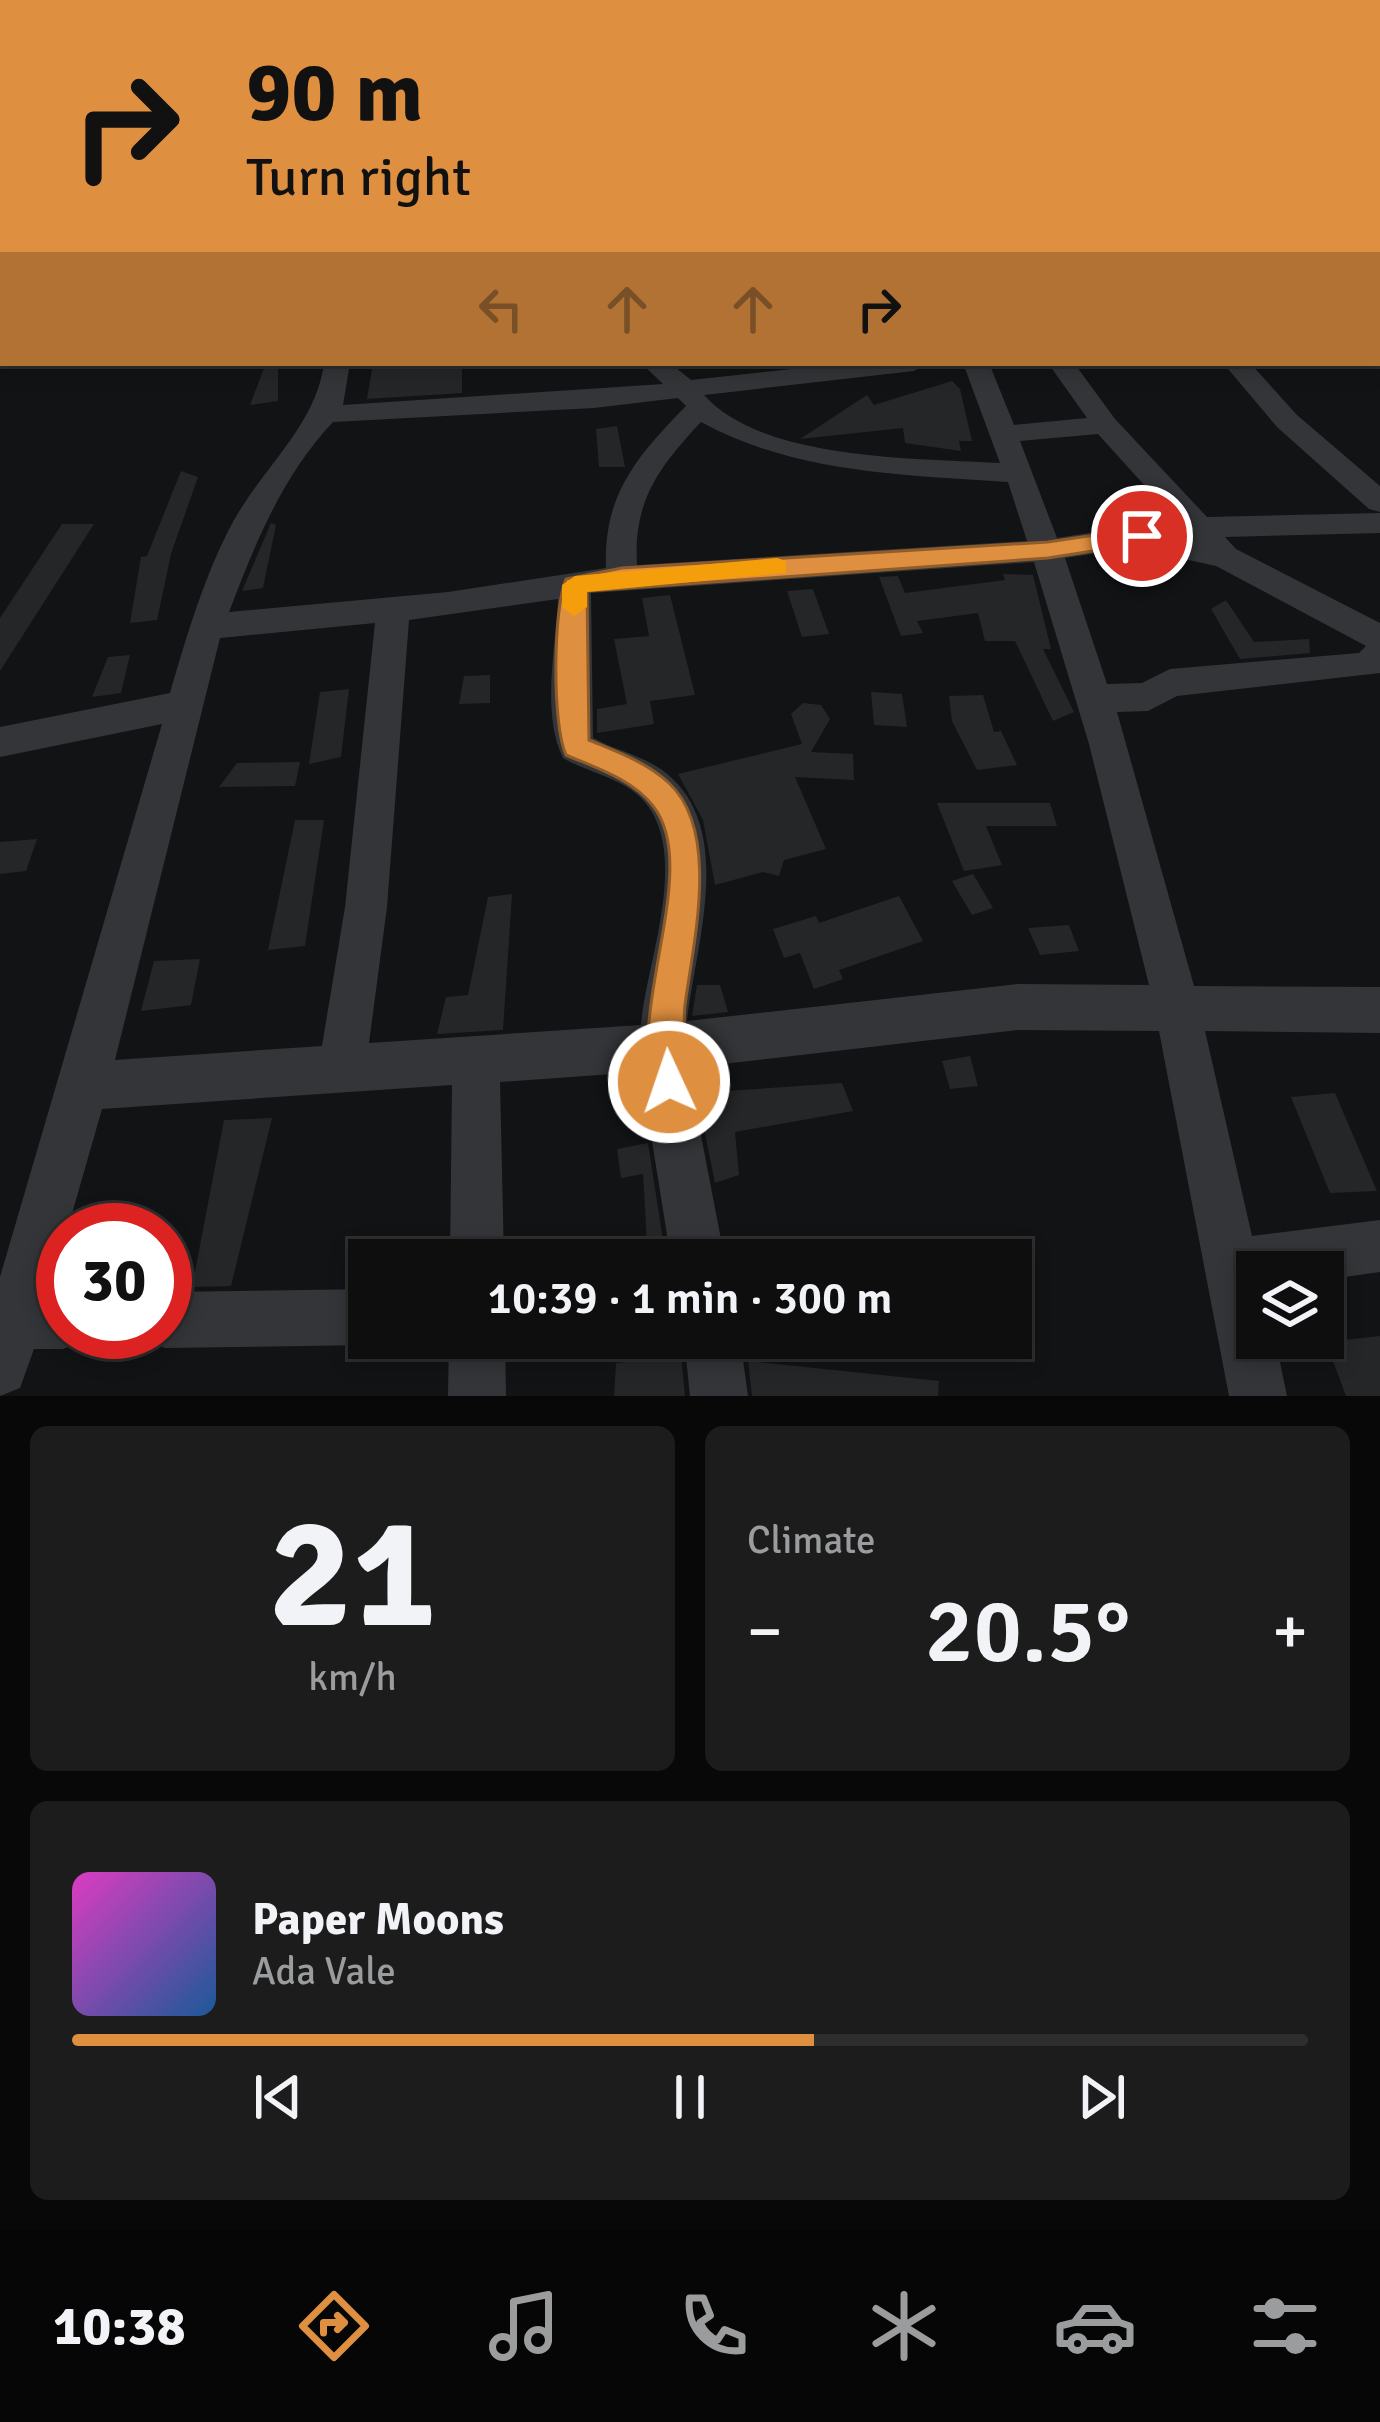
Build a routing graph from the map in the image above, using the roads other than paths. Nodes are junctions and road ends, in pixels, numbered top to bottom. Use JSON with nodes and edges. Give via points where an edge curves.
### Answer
{"nodes":[{"id":1,"x":1334,"y":0,"type":"edge"},
{"id":2,"x":1347,"y":0,"type":"edge"},
{"id":3,"x":337,"y":366,"type":"edge"},
{"id":4,"x":657,"y":366,"type":"edge"},
{"id":5,"x":842,"y":366,"type":"edge"},
{"id":6,"x":977,"y":366,"type":"edge"},
{"id":7,"x":1063,"y":366,"type":"edge"},
{"id":8,"x":1239,"y":366,"type":"edge"},
{"id":9,"x":690,"y":400,"type":"junction"},
{"id":10,"x":325,"y":414,"type":"junction"},
{"id":11,"x":1106,"y":425,"type":"junction"},
{"id":12,"x":1005,"y":434,"type":"junction"},
{"id":13,"x":1022,"y":474,"type":"junction"},
{"id":14,"x":1380,"y":502,"type":"edge"},
{"id":15,"x":1380,"y":523,"type":"edge"},
{"id":16,"x":1201,"y":527,"type":"junction"},
{"id":17,"x":1048,"y":550,"type":"junction"},
{"id":18,"x":1225,"y":557,"type":"junction"},
{"id":19,"x":622,"y":577,"type":"junction"},
{"id":20,"x":575,"y":585,"type":"junction"},
{"id":21,"x":393,"y":609,"type":"junction"},
{"id":22,"x":206,"y":627,"type":"junction"},
{"id":23,"x":1380,"y":638,"type":"edge"},
{"id":24,"x":1380,"y":652,"type":"edge"},
{"id":25,"x":1097,"y":699,"type":"junction"},
{"id":26,"x":184,"y":705,"type":"junction"},
{"id":27,"x":0,"y":742,"type":"edge"},
{"id":28,"x":1181,"y":1008,"type":"junction"},
{"id":29,"x":1380,"y":1010,"type":"edge"},
{"id":30,"x":663,"y":1047,"type":"junction"},
{"id":31,"x":476,"y":1060,"type":"junction"},
{"id":32,"x":341,"y":1072,"type":"junction"},
{"id":33,"x":84,"y":1087,"type":"junction"},
{"id":34,"x":477,"y":1239,"type":"edge"},
{"id":35,"x":695,"y":1239,"type":"edge"},
{"id":36,"x":1380,"y":1246,"type":"edge"},
{"id":37,"x":1232,"y":1265,"type":"junction"},
{"id":38,"x":348,"y":1317,"type":"edge"},
{"id":39,"x":192,"y":1320,"type":"edge"},
{"id":40,"x":26,"y":1337,"type":"edge"},
{"id":41,"x":477,"y":1359,"type":"edge"},
{"id":42,"x":715,"y":1359,"type":"edge"},
{"id":43,"x":477,"y":1396,"type":"edge"},
{"id":44,"x":719,"y":1396,"type":"edge"},
{"id":45,"x":1258,"y":1396,"type":"edge"}],
"edges":[{"from":1,"to":2,"type":"street"},
{"from":3,"to":10,"type":"street"},
{"from":4,"to":9,"type":"street"},
{"from":5,"to":9,"type":"street"},
{"from":6,"to":12,"type":"street"},
{"from":7,"to":11,"type":"street"},
{"from":8,"to":14,"type":"street","via":[[1287,422]]},
{"from":9,"to":10,"type":"street"},
{"from":9,"to":13,"type":"street","via":[[748,436],[800,450]]},
{"from":9,"to":19,"type":"street","via":[[622,505]]},
{"from":10,"to":22,"type":"street","via":[[248,523]]},
{"from":11,"to":12,"type":"street"},
{"from":11,"to":16,"type":"street"},
{"from":12,"to":13,"type":"street"},
{"from":13,"to":17,"type":"street"},
{"from":15,"to":16,"type":"street"},
{"from":16,"to":18,"type":"street"},
{"from":17,"to":18,"type":"street","via":[[1142,536]]},
{"from":17,"to":19,"type":"street"},
{"from":17,"to":25,"type":"street"},
{"from":18,"to":23,"type":"street"},
{"from":19,"to":20,"type":"street"},
{"from":20,"to":21,"type":"street"},
{"from":20,"to":30,"type":"street","via":[[576,747],[633,771],[663,796],[686,867]]},
{"from":21,"to":22,"type":"street"},
{"from":21,"to":32,"type":"street","via":[[366,907]]},
{"from":22,"to":26,"type":"street"},
{"from":24,"to":25,"type":"street","via":[[1359,665],[1169,683],[1148,697]]},
{"from":25,"to":28,"type":"street"},
{"from":26,"to":27,"type":"street"},
{"from":26,"to":33,"type":"street"},
{"from":28,"to":29,"type":"street"},
{"from":28,"to":30,"type":"street","via":[[1018,1007]]},
{"from":28,"to":37,"type":"street"},
{"from":30,"to":31,"type":"street"},
{"from":30,"to":35,"type":"street"},
{"from":31,"to":32,"type":"street"},
{"from":31,"to":34,"type":"street"},
{"from":32,"to":33,"type":"street"},
{"from":33,"to":40,"type":"street"},
{"from":36,"to":37,"type":"street"},
{"from":37,"to":45,"type":"street"},
{"from":38,"to":39,"type":"street"},
{"from":41,"to":43,"type":"street"},
{"from":42,"to":44,"type":"street"}]}
